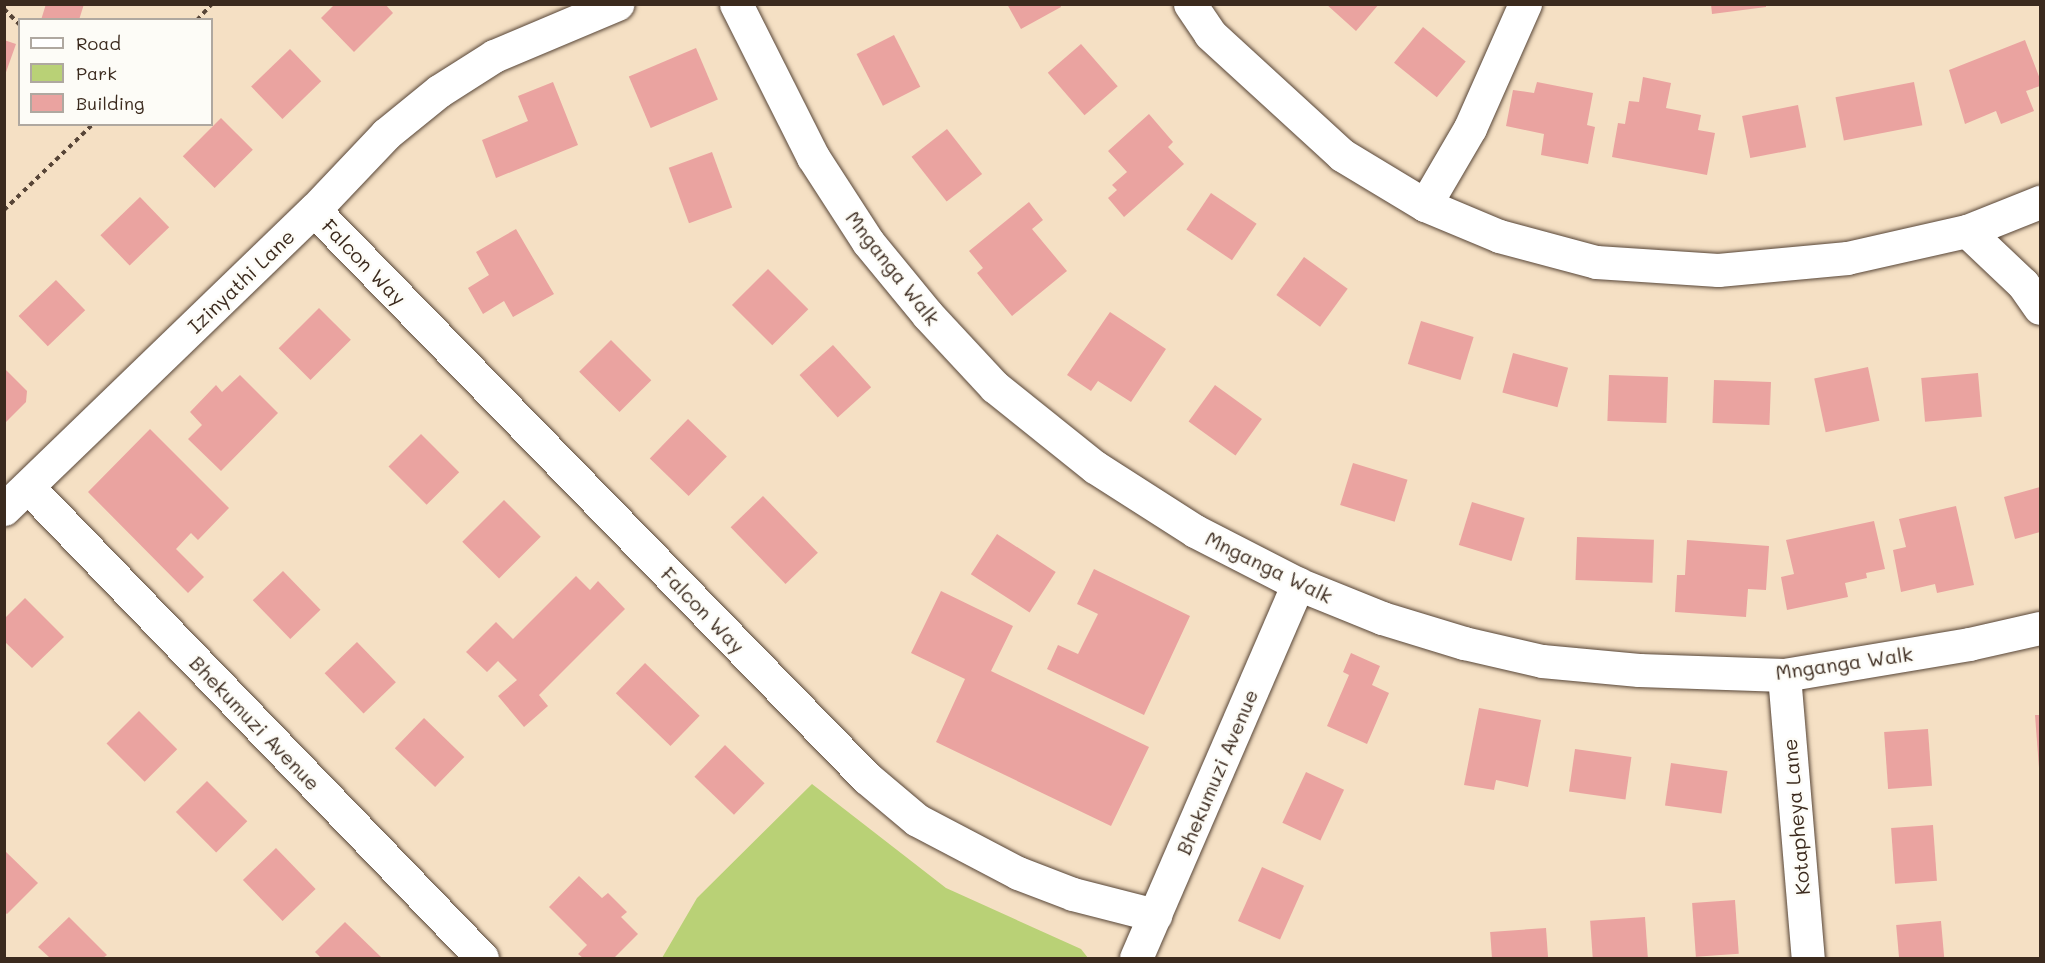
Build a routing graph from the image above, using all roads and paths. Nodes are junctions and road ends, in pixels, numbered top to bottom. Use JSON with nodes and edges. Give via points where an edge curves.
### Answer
{"nodes":[{"id":1,"x":212,"y":4,"type":"edge"},
{"id":2,"x":617,"y":4,"type":"edge"},
{"id":3,"x":736,"y":4,"type":"edge"},
{"id":4,"x":1190,"y":4,"type":"edge"},
{"id":5,"x":1525,"y":4,"type":"edge"},
{"id":6,"x":4,"y":9,"type":"edge"},
{"id":7,"x":199,"y":18,"type":"edge"},
{"id":8,"x":18,"y":24,"type":"edge"},
{"id":9,"x":91,"y":126,"type":"edge"},
{"id":10,"x":2040,"y":202,"type":"edge"},
{"id":11,"x":1425,"y":205,"type":"junction"},
{"id":12,"x":4,"y":210,"type":"edge"},
{"id":13,"x":314,"y":210,"type":"junction"},
{"id":14,"x":1967,"y":231,"type":"junction"},
{"id":15,"x":2040,"y":308,"type":"edge"},
{"id":16,"x":28,"y":487,"type":"junction"},
{"id":17,"x":4,"y":509,"type":"edge"},
{"id":18,"x":1298,"y":584,"type":"junction"},
{"id":19,"x":2040,"y":628,"type":"edge"},
{"id":20,"x":1784,"y":675,"type":"junction"},
{"id":21,"x":1155,"y":915,"type":"junction"},
{"id":22,"x":483,"y":958,"type":"edge"},
{"id":23,"x":1136,"y":958,"type":"edge"},
{"id":24,"x":1808,"y":958,"type":"edge"}],
"edges":[{"from":1,"to":7,"type":"path"},
{"from":2,"to":13,"type":"street","name":"Izinyathi Lane","via":[[494,56],[439,92],[386,134]]},
{"from":3,"to":18,"type":"street","name":"Mnganga Walk","via":[[813,157],[868,242],[995,387],[1095,467],[1195,531]]},
{"from":4,"to":11,"type":"street","via":[[1210,34],[1342,155]]},
{"from":5,"to":11,"type":"street","via":[[1470,128]]},
{"from":6,"to":8,"type":"path"},
{"from":9,"to":12,"type":"path"},
{"from":10,"to":14,"type":"street"},
{"from":11,"to":14,"type":"street","via":[[1499,236],[1596,262],[1718,270],[1847,258]]},
{"from":13,"to":16,"type":"street","name":"Izinyathi Lane"},
{"from":13,"to":21,"type":"street","name":"Falcon Way","via":[[867,778],[909,813],[1018,873],[1073,894]]},
{"from":14,"to":15,"type":"street","via":[[2023,284]]},
{"from":16,"to":17,"type":"street","name":"Izinyathi Lane"},
{"from":16,"to":22,"type":"street","name":"Bhekumuzi Avenue"},
{"from":18,"to":20,"type":"street","name":"Mnganga Walk","via":[[1382,618],[1542,661],[1640,670]]},
{"from":18,"to":21,"type":"street","name":"Bhekumuzi Avenue"},
{"from":19,"to":20,"type":"street","name":"Mnganga Walk"},
{"from":20,"to":24,"type":"street","name":"Kotapheya Lane"},
{"from":21,"to":23,"type":"street","name":"Bhekumuzi Avenue"}]}
